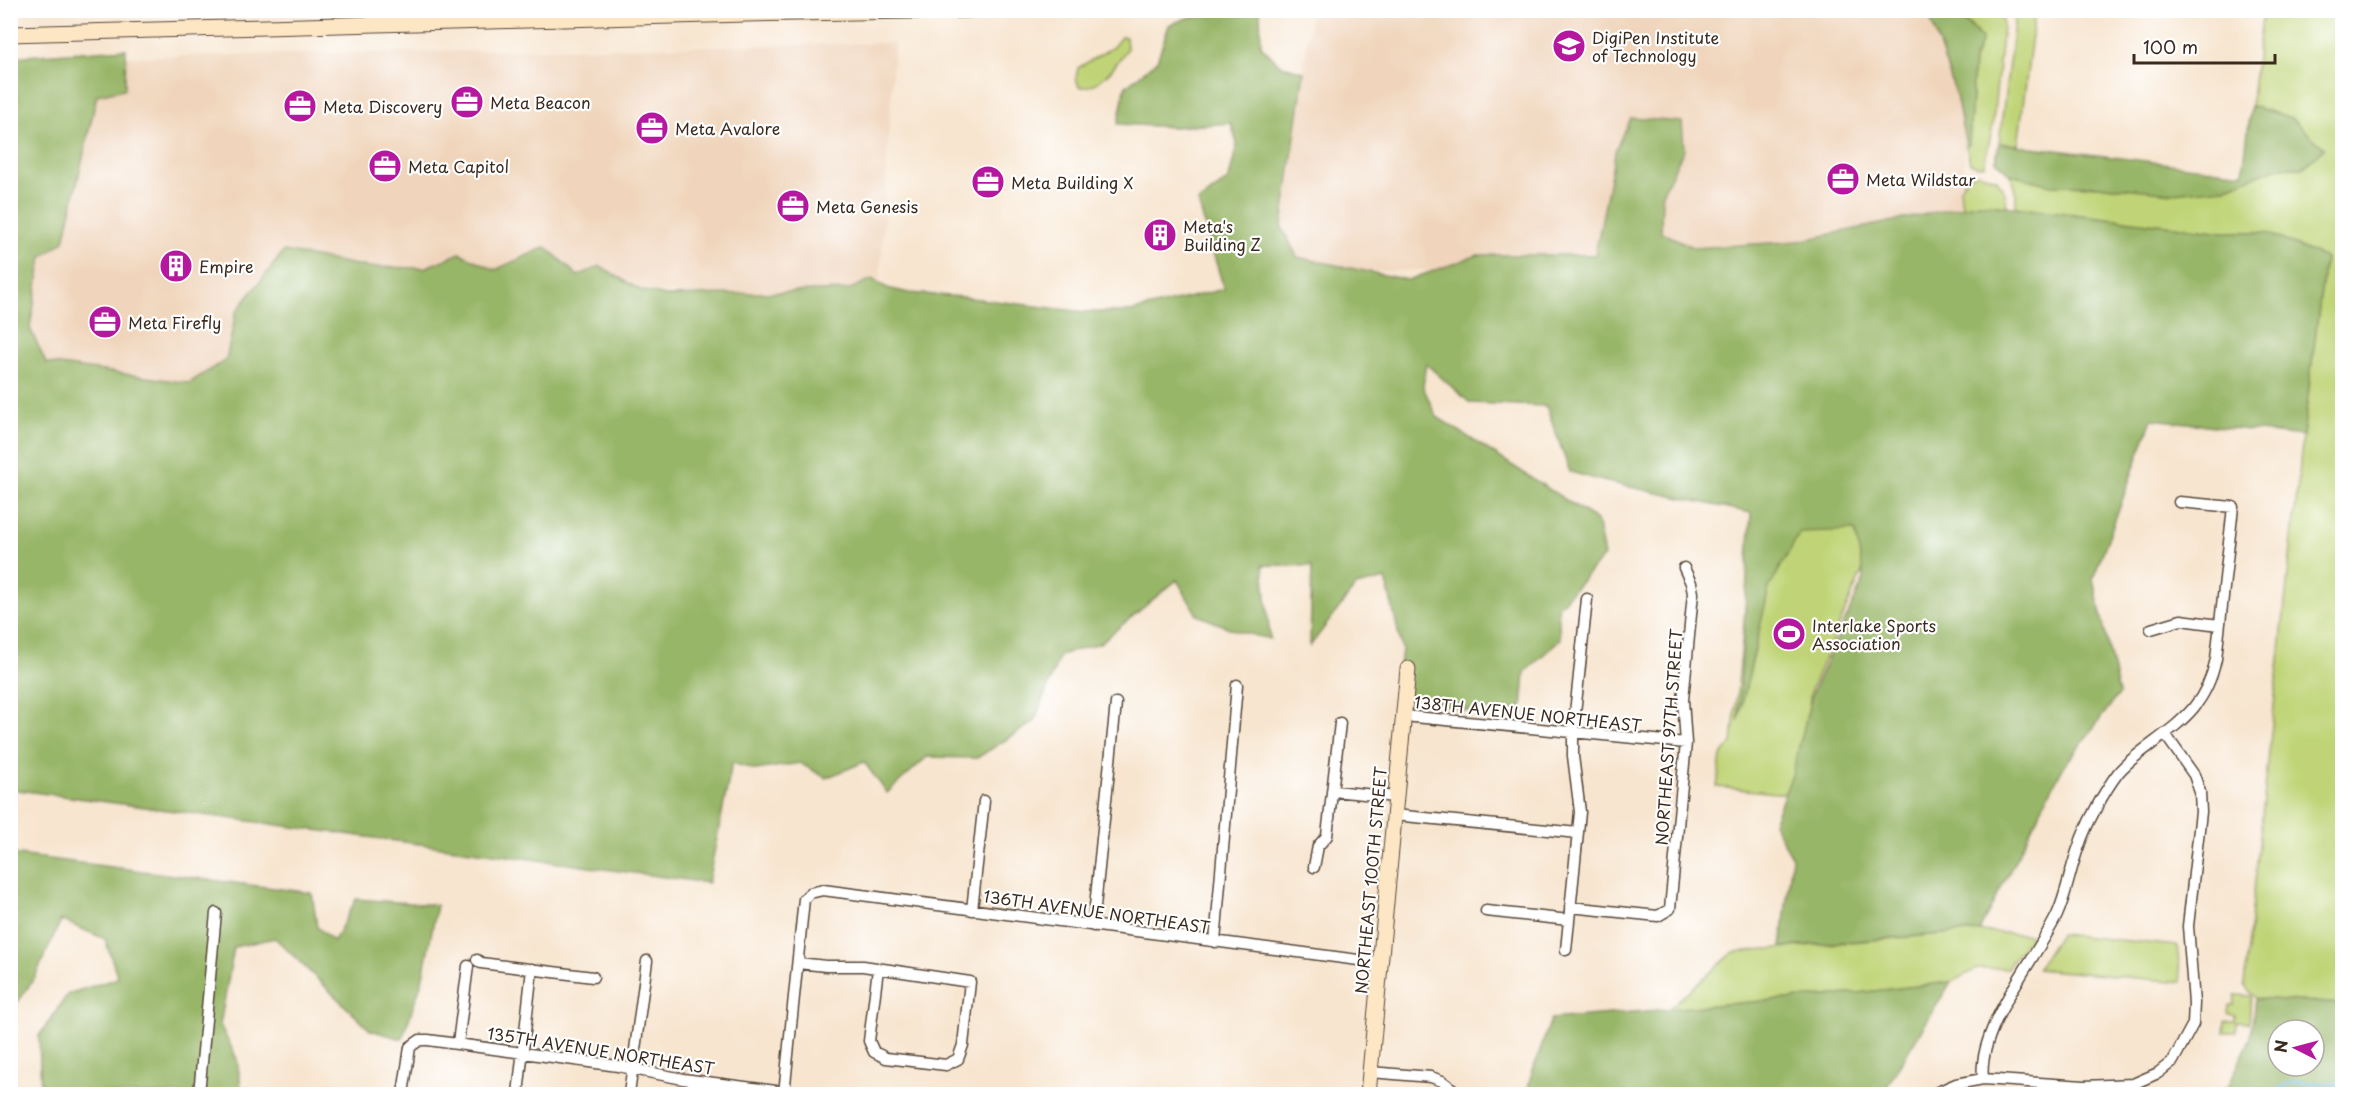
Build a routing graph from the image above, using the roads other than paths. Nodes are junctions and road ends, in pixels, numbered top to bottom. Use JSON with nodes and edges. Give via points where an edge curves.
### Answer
{"nodes":[{"id":1,"x":969,"y":10,"type":"edge"},
{"id":2,"x":10,"y":34,"type":"edge"},
{"id":3,"x":2179,"y":502,"type":"dead end"},
{"id":4,"x":1684,"y":568,"type":"dead end"},
{"id":5,"x":1587,"y":600,"type":"dead end"},
{"id":6,"x":2219,"y":625,"type":"junction"},
{"id":7,"x":2151,"y":629,"type":"dead end"},
{"id":8,"x":1408,"y":669,"type":"dead end"},
{"id":9,"x":1237,"y":685,"type":"dead end"},
{"id":10,"x":1116,"y":703,"type":"dead end"},
{"id":11,"x":1404,"y":716,"type":"junction"},
{"id":12,"x":1340,"y":723,"type":"dead end"},
{"id":13,"x":1573,"y":732,"type":"junction"},
{"id":14,"x":2165,"y":734,"type":"junction"},
{"id":15,"x":1686,"y":743,"type":"junction"},
{"id":16,"x":1333,"y":791,"type":"junction"},
{"id":17,"x":1396,"y":797,"type":"junction"},
{"id":18,"x":984,"y":801,"type":"dead end"},
{"id":19,"x":1394,"y":815,"type":"junction"},
{"id":20,"x":1578,"y":833,"type":"junction"},
{"id":21,"x":1314,"y":867,"type":"dead end"},
{"id":22,"x":1570,"y":907,"type":"junction"},
{"id":23,"x":972,"y":910,"type":"junction"},
{"id":24,"x":1486,"y":911,"type":"dead end"},
{"id":25,"x":216,"y":913,"type":"dead end"},
{"id":26,"x":1569,"y":920,"type":"junction"},
{"id":27,"x":1094,"y":926,"type":"junction"},
{"id":28,"x":1215,"y":942,"type":"junction"},
{"id":29,"x":1566,"y":950,"type":"dead end"},
{"id":30,"x":647,"y":961,"type":"dead end"},
{"id":31,"x":798,"y":963,"type":"junction"},
{"id":32,"x":1381,"y":963,"type":"junction"},
{"id":33,"x":532,"y":969,"type":"junction"},
{"id":34,"x":878,"y":969,"type":"junction"},
{"id":35,"x":593,"y":977,"type":"dead end"},
{"id":36,"x":458,"y":1043,"type":"junction"},
{"id":37,"x":523,"y":1052,"type":"junction"},
{"id":38,"x":633,"y":1069,"type":"junction"},
{"id":39,"x":1370,"y":1072,"type":"junction"},
{"id":40,"x":1983,"y":1079,"type":"junction"},
{"id":41,"x":2084,"y":1090,"type":"edge"},
{"id":42,"x":784,"y":1093,"type":"edge"},
{"id":43,"x":199,"y":1095,"type":"edge"},
{"id":44,"x":404,"y":1095,"type":"edge"},
{"id":45,"x":518,"y":1095,"type":"edge"},
{"id":46,"x":629,"y":1095,"type":"edge"},
{"id":47,"x":1368,"y":1095,"type":"edge"},
{"id":48,"x":1459,"y":1095,"type":"edge"},
{"id":49,"x":1933,"y":1095,"type":"edge"}],
"edges":[{"from":1,"to":2,"type":"main road"},
{"from":3,"to":6,"type":"street","via":[[2233,507]]},
{"from":4,"to":15,"type":"street","name":"NORTHEAST 97TH STREET","via":[[1693,593],[1683,700]]},
{"from":5,"to":13,"type":"street"},
{"from":6,"to":7,"type":"street","via":[[2181,620]]},
{"from":6,"to":14,"type":"street","via":[[2216,659],[2207,691]]},
{"from":8,"to":11,"type":"main road","name":"NORTHEAST 100TH STREET"},
{"from":9,"to":28,"type":"street"},
{"from":10,"to":27,"type":"street"},
{"from":11,"to":13,"type":"street","name":"138TH AVENUE NORTHEAST"},
{"from":11,"to":17,"type":"main road","name":"NORTHEAST 100TH STREET"},
{"from":12,"to":16,"type":"street"},
{"from":13,"to":15,"type":"street","name":"138TH AVENUE NORTHEAST"},
{"from":13,"to":20,"type":"street","via":[[1580,812]]},
{"from":14,"to":40,"type":"street","via":[[2118,772],[2088,825],[2056,917],[1991,1032],[1981,1068]]},
{"from":14,"to":41,"type":"street","via":[[2185,759],[2200,792],[2188,926],[2193,1024],[2173,1061],[2158,1072],[2133,1084]]},
{"from":15,"to":22,"type":"street","name":"NORTHEAST 97TH STREET","via":[[1670,909],[1658,916]]},
{"from":16,"to":17,"type":"street"},
{"from":16,"to":21,"type":"street","via":[[1327,836],[1318,846]]},
{"from":17,"to":19,"type":"main road","name":"NORTHEAST 100TH STREET"},
{"from":18,"to":23,"type":"street"},
{"from":19,"to":20,"type":"street"},
{"from":19,"to":32,"type":"main road","name":"NORTHEAST 100TH STREET"},
{"from":20,"to":22,"type":"street"},
{"from":22,"to":26,"type":"street"},
{"from":23,"to":27,"type":"street","name":"136TH AVENUE NORTHEAST"},
{"from":23,"to":31,"type":"street","name":"136TH AVENUE NORTHEAST","via":[[823,890],[810,893],[804,899]]},
{"from":24,"to":26,"type":"street"},
{"from":25,"to":43,"type":"street"},
{"from":26,"to":29,"type":"street"},
{"from":27,"to":28,"type":"street","name":"136TH AVENUE NORTHEAST"},
{"from":28,"to":32,"type":"street","name":"136TH AVENUE NORTHEAST"},
{"from":30,"to":38,"type":"street"},
{"from":31,"to":34,"type":"street"},
{"from":31,"to":42,"type":"street"},
{"from":32,"to":39,"type":"main road","name":"NORTHEAST 100TH STREET"},
{"from":33,"to":35,"type":"street"},
{"from":33,"to":36,"type":"street","via":[[472,963]]},
{"from":33,"to":37,"type":"street"},
{"from":34,"to":34,"type":"street","via":[[970,982],[958,1059],[946,1065],[886,1058],[874,1052],[869,1041]]},
{"from":36,"to":37,"type":"street","name":"135TH AVENUE NORTHEAST"},
{"from":36,"to":44,"type":"street","name":"135TH AVENUE NORTHEAST","via":[[428,1040],[414,1044],[408,1054]]},
{"from":37,"to":38,"type":"street","name":"135TH AVENUE NORTHEAST"},
{"from":37,"to":45,"type":"street"},
{"from":38,"to":42,"type":"street","name":"135TH AVENUE NORTHEAST"},
{"from":38,"to":46,"type":"street"},
{"from":39,"to":47,"type":"main road","name":"NORTHEAST 100TH STREET"},
{"from":39,"to":48,"type":"street","via":[[1431,1077]]},
{"from":40,"to":41,"type":"street"},
{"from":40,"to":49,"type":"street","via":[[1956,1084]]}]}
